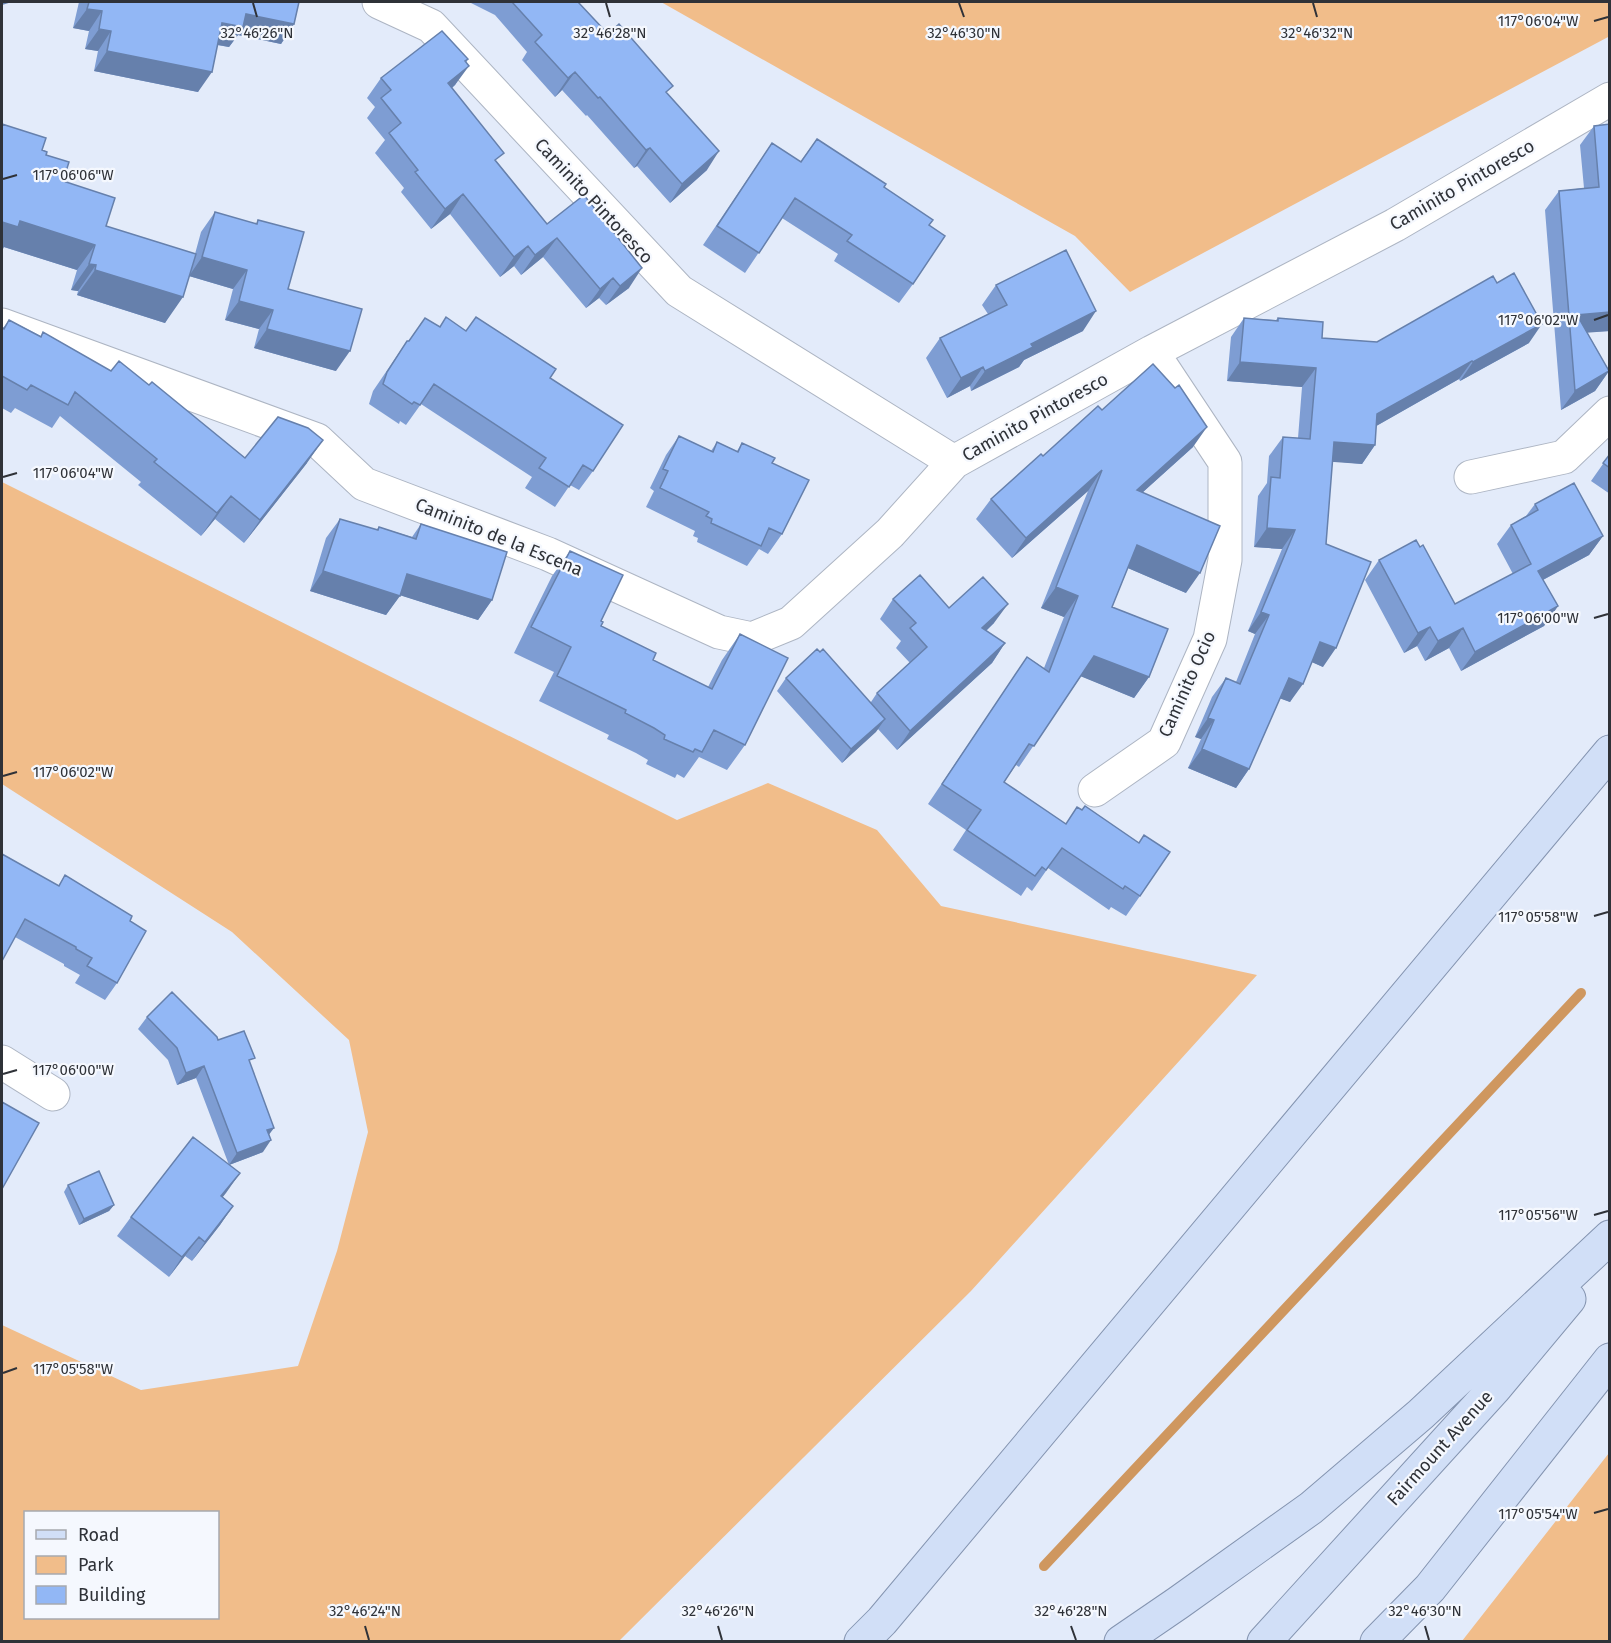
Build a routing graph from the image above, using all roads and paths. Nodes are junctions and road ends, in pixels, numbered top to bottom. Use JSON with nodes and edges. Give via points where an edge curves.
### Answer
{"nodes":[{"id":1,"x":379,"y":2,"type":"edge"},
{"id":2,"x":1610,"y":99,"type":"edge"},
{"id":3,"x":2,"y":325,"type":"edge"},
{"id":4,"x":1152,"y":352,"type":"junction"},
{"id":5,"x":1610,"y":413,"type":"edge"},
{"id":6,"x":954,"y":462,"type":"junction"},
{"id":7,"x":1471,"y":477,"type":"dead end"},
{"id":8,"x":1610,"y":752,"type":"edge"},
{"id":9,"x":1095,"y":790,"type":"dead end"},
{"id":10,"x":2,"y":1062,"type":"edge"},
{"id":11,"x":53,"y":1094,"type":"dead end"},
{"id":12,"x":1610,"y":1237,"type":"edge"},
{"id":13,"x":1610,"y":1248,"type":"edge"},
{"id":14,"x":1610,"y":1360,"type":"edge"},
{"id":15,"x":861,"y":1641,"type":"edge"},
{"id":16,"x":1121,"y":1641,"type":"edge"},
{"id":17,"x":1264,"y":1641,"type":"edge"},
{"id":18,"x":1377,"y":1641,"type":"edge"}],
"edges":[{"from":1,"to":6,"type":"street","name":"Caminito Pintoresco","via":[[431,26],[679,291]]},
{"from":2,"to":4,"type":"street","name":"Caminito Pintoresco","via":[[1395,225]]},
{"from":3,"to":6,"type":"street","name":"Caminito de la Escena","via":[[317,440],[364,484],[548,554],[719,632],[752,639],[792,623],[890,534]]},
{"from":4,"to":6,"type":"street","name":"Caminito Pintoresco"},
{"from":4,"to":9,"type":"street","name":"Caminito Ocio","via":[[1225,462],[1225,560],[1210,639],[1164,742]]},
{"from":5,"to":7,"type":"street","via":[[1564,457]]},
{"from":8,"to":15,"type":"main road","via":[[882,1622]]},
{"from":10,"to":11,"type":"street"},
{"from":12,"to":16,"type":"main road","via":[[1421,1414],[1311,1508]]},
{"from":13,"to":17,"type":"main road","name":"Fairmount Avenue","via":[[1494,1389]]},
{"from":14,"to":18,"type":"main road","via":[[1430,1588]]}]}
